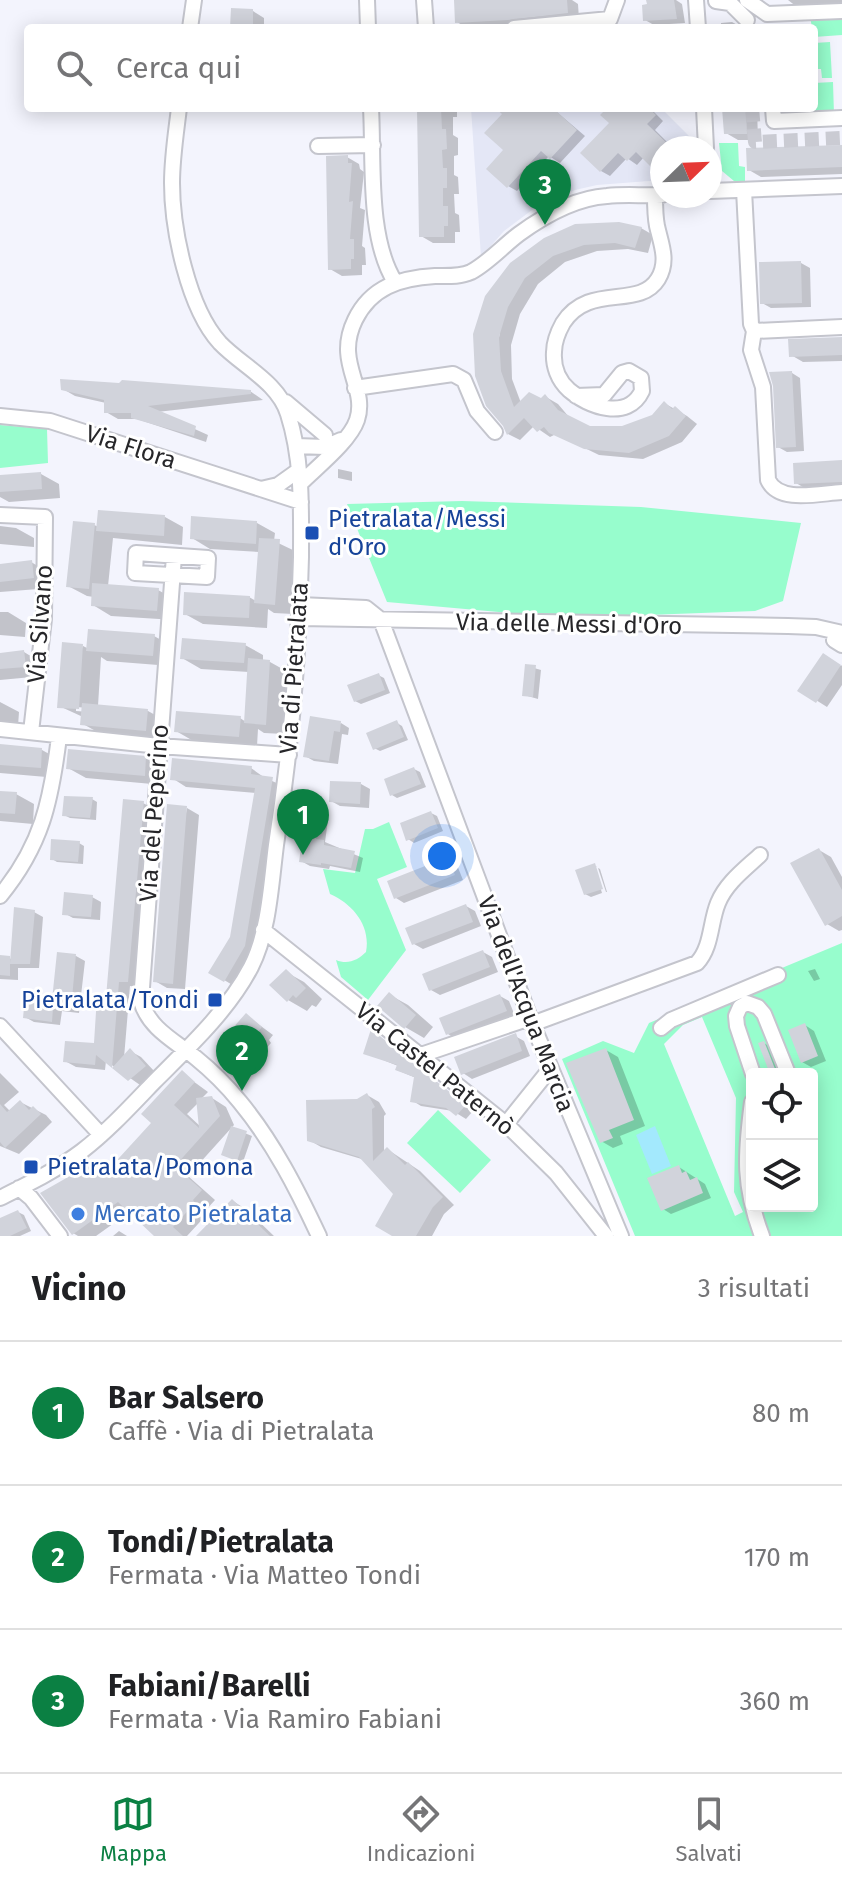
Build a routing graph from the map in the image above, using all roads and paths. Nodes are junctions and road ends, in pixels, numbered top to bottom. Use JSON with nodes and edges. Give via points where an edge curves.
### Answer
{"nodes":[{"id":1,"x":194,"y":0,"type":"edge"},
{"id":2,"x":367,"y":0,"type":"edge"},
{"id":3,"x":424,"y":0,"type":"edge"},
{"id":4,"x":617,"y":0,"type":"edge"},
{"id":5,"x":696,"y":0,"type":"edge"},
{"id":6,"x":716,"y":0,"type":"edge"},
{"id":7,"x":747,"y":0,"type":"edge"},
{"id":8,"x":842,"y":11,"type":"edge"},
{"id":9,"x":747,"y":20,"type":"dead end"},
{"id":10,"x":767,"y":21,"type":"edge"},
{"id":11,"x":191,"y":24,"type":"edge"},
{"id":12,"x":368,"y":24,"type":"edge"},
{"id":13,"x":426,"y":24,"type":"edge"},
{"id":14,"x":557,"y":24,"type":"edge"},
{"id":15,"x":698,"y":24,"type":"edge"},
{"id":16,"x":179,"y":112,"type":"edge"},
{"id":17,"x":371,"y":112,"type":"edge"},
{"id":18,"x":704,"y":112,"type":"edge"},
{"id":19,"x":773,"y":112,"type":"edge"},
{"id":20,"x":842,"y":118,"type":"edge"},
{"id":21,"x":705,"y":136,"type":"edge"},
{"id":22,"x":373,"y":145,"type":"junction"},
{"id":23,"x":318,"y":146,"type":"dead end"},
{"id":24,"x":842,"y":186,"type":"edge"},
{"id":25,"x":744,"y":190,"type":"junction"},
{"id":26,"x":722,"y":191,"type":"edge"},
{"id":27,"x":650,"y":195,"type":"edge"},
{"id":28,"x":658,"y":208,"type":"edge"},
{"id":29,"x":395,"y":282,"type":"junction"},
{"id":30,"x":842,"y":327,"type":"edge"},
{"id":31,"x":754,"y":331,"type":"junction"},
{"id":32,"x":355,"y":388,"type":"junction"},
{"id":33,"x":576,"y":396,"type":"dead end"},
{"id":34,"x":281,"y":397,"type":"junction"},
{"id":35,"x":0,"y":416,"type":"edge"},
{"id":36,"x":495,"y":432,"type":"dead end"},
{"id":37,"x":325,"y":435,"type":"junction"},
{"id":38,"x":344,"y":438,"type":"junction"},
{"id":39,"x":296,"y":446,"type":"junction"},
{"id":40,"x":300,"y":477,"type":"junction"},
{"id":41,"x":260,"y":489,"type":"junction"},
{"id":42,"x":842,"y":492,"type":"edge"},
{"id":43,"x":301,"y":502,"type":"junction"},
{"id":44,"x":0,"y":515,"type":"edge"},
{"id":45,"x":174,"y":556,"type":"junction"},
{"id":46,"x":173,"y":575,"type":"junction"},
{"id":47,"x":300,"y":611,"type":"junction"},
{"id":48,"x":381,"y":620,"type":"junction"},
{"id":49,"x":841,"y":636,"type":"edge"},
{"id":50,"x":0,"y":729,"type":"edge"},
{"id":51,"x":31,"y":732,"type":"junction"},
{"id":52,"x":59,"y":737,"type":"junction"},
{"id":53,"x":159,"y":746,"type":"junction"},
{"id":54,"x":289,"y":755,"type":"junction"},
{"id":55,"x":760,"y":855,"type":"dead end"},
{"id":56,"x":0,"y":896,"type":"edge"},
{"id":57,"x":263,"y":930,"type":"junction"},
{"id":58,"x":778,"y":975,"type":"dead end"},
{"id":59,"x":751,"y":986,"type":"junction"},
{"id":60,"x":761,"y":1010,"type":"junction"},
{"id":61,"x":531,"y":1021,"type":"junction"},
{"id":62,"x":0,"y":1026,"type":"edge"},
{"id":63,"x":661,"y":1028,"type":"dead end"},
{"id":64,"x":186,"y":1050,"type":"junction"},
{"id":65,"x":421,"y":1055,"type":"junction"},
{"id":66,"x":751,"y":1068,"type":"edge"},
{"id":67,"x":786,"y":1068,"type":"edge"},
{"id":68,"x":550,"y":1069,"type":"junction"},
{"id":69,"x":506,"y":1124,"type":"junction"},
{"id":70,"x":101,"y":1135,"type":"junction"},
{"id":71,"x":747,"y":1140,"type":"edge"},
{"id":72,"x":19,"y":1188,"type":"junction"},
{"id":73,"x":0,"y":1198,"type":"edge"},
{"id":74,"x":60,"y":1236,"type":"edge"},
{"id":75,"x":319,"y":1236,"type":"edge"},
{"id":76,"x":606,"y":1236,"type":"edge"},
{"id":77,"x":621,"y":1236,"type":"edge"},
{"id":78,"x":762,"y":1236,"type":"edge"}],
"edges":[{"from":1,"to":11,"type":"street"},
{"from":2,"to":12,"type":"street"},
{"from":3,"to":13,"type":"street"},
{"from":4,"to":14,"type":"street","via":[[610,19]]},
{"from":5,"to":6,"type":"street"},
{"from":5,"to":15,"type":"street"},
{"from":6,"to":9,"type":"street","via":[[730,3]]},
{"from":7,"to":10,"type":"street"},
{"from":8,"to":10,"type":"street"},
{"from":16,"to":34,"type":"street","name":"Via di Pietralata","via":[[173,197],[194,295],[214,335]]},
{"from":17,"to":22,"type":"street"},
{"from":18,"to":21,"type":"street"},
{"from":19,"to":20,"type":"street","via":[[774,121]]},
{"from":22,"to":23,"type":"street"},
{"from":22,"to":29,"type":"street","via":[[379,246]]},
{"from":24,"to":25,"type":"street"},
{"from":25,"to":26,"type":"street"},
{"from":25,"to":31,"type":"street"},
{"from":27,"to":29,"type":"street","via":[[579,202],[544,217],[472,271]]},
{"from":28,"to":33,"type":"street","via":[[664,255],[659,277],[641,292],[584,302],[558,332],[557,373]]},
{"from":29,"to":32,"type":"street","via":[[371,296],[351,330],[346,351]]},
{"from":30,"to":31,"type":"street"},
{"from":31,"to":42,"type":"street","via":[[750,340],[763,387],[769,485],[782,495]]},
{"from":32,"to":36,"type":"street","via":[[453,374],[464,380],[477,411]]},
{"from":32,"to":38,"type":"street","via":[[357,420]]},
{"from":34,"to":37,"type":"street"},
{"from":34,"to":39,"type":"street","name":"Via di Pietralata"},
{"from":35,"to":41,"type":"street","name":"Via Flora","via":[[50,421]]},
{"from":37,"to":38,"type":"street"},
{"from":37,"to":39,"type":"street"},
{"from":38,"to":39,"type":"street","via":[[325,447]]},
{"from":38,"to":40,"type":"street"},
{"from":39,"to":40,"type":"street","name":"Via di Pietralata"},
{"from":40,"to":41,"type":"street"},
{"from":40,"to":43,"type":"street","name":"Via di Pietralata"},
{"from":41,"to":43,"type":"street","name":"Via Flora"},
{"from":43,"to":47,"type":"street","name":"Via di Pietralata"},
{"from":44,"to":51,"type":"street","name":"Via Silvano","via":[[45,517],[44,619]]},
{"from":45,"to":46,"type":"street","name":"Via del Peperino"},
{"from":45,"to":46,"type":"street","via":[[208,558],[207,577]]},
{"from":45,"to":46,"type":"street","via":[[136,553],[135,563],[135,573]]},
{"from":46,"to":53,"type":"street","name":"Via del Peperino"},
{"from":47,"to":48,"type":"street"},
{"from":47,"to":54,"type":"street","name":"Via di Pietralata"},
{"from":48,"to":49,"type":"street","name":"Via delle Messi d'Oro","via":[[788,626]]},
{"from":48,"to":61,"type":"street","name":"Via dell'Acqua Marcia"},
{"from":50,"to":51,"type":"street"},
{"from":51,"to":52,"type":"street"},
{"from":52,"to":53,"type":"street"},
{"from":52,"to":56,"type":"street","via":[[41,829]]},
{"from":53,"to":54,"type":"street"},
{"from":53,"to":64,"type":"street","name":"Via del Peperino","via":[[140,997],[152,1023]]},
{"from":54,"to":57,"type":"street","name":"Via di Pietralata"},
{"from":55,"to":61,"type":"street","via":[[725,889],[704,956],[697,963]]},
{"from":57,"to":64,"type":"street","name":"Via di Pietralata","via":[[241,984]]},
{"from":57,"to":65,"type":"street","name":"Via Castel Paternò"},
{"from":58,"to":59,"type":"street"},
{"from":59,"to":60,"type":"street"},
{"from":59,"to":63,"type":"street"},
{"from":60,"to":66,"type":"street","via":[[747,1003],[736,1016]]},
{"from":60,"to":67,"type":"street"},
{"from":61,"to":65,"type":"street"},
{"from":61,"to":68,"type":"street","name":"Via dell'Acqua Marcia"},
{"from":62,"to":70,"type":"street"},
{"from":64,"to":70,"type":"street","name":"Via di Pietralata"},
{"from":64,"to":75,"type":"street","name":"Via del Peperino","via":[[260,1128]]},
{"from":65,"to":69,"type":"street","name":"Via Castel Paternò"},
{"from":68,"to":69,"type":"street"},
{"from":68,"to":77,"type":"street","name":"Via dell'Acqua Marcia"},
{"from":69,"to":76,"type":"street","name":"Via Castel Paternò","via":[[556,1173]]},
{"from":70,"to":72,"type":"street","name":"Via di Pietralata"},
{"from":71,"to":78,"type":"street","via":[[749,1203]]},
{"from":72,"to":73,"type":"street","name":"Via di Pietralata"},
{"from":72,"to":74,"type":"street"}]}
